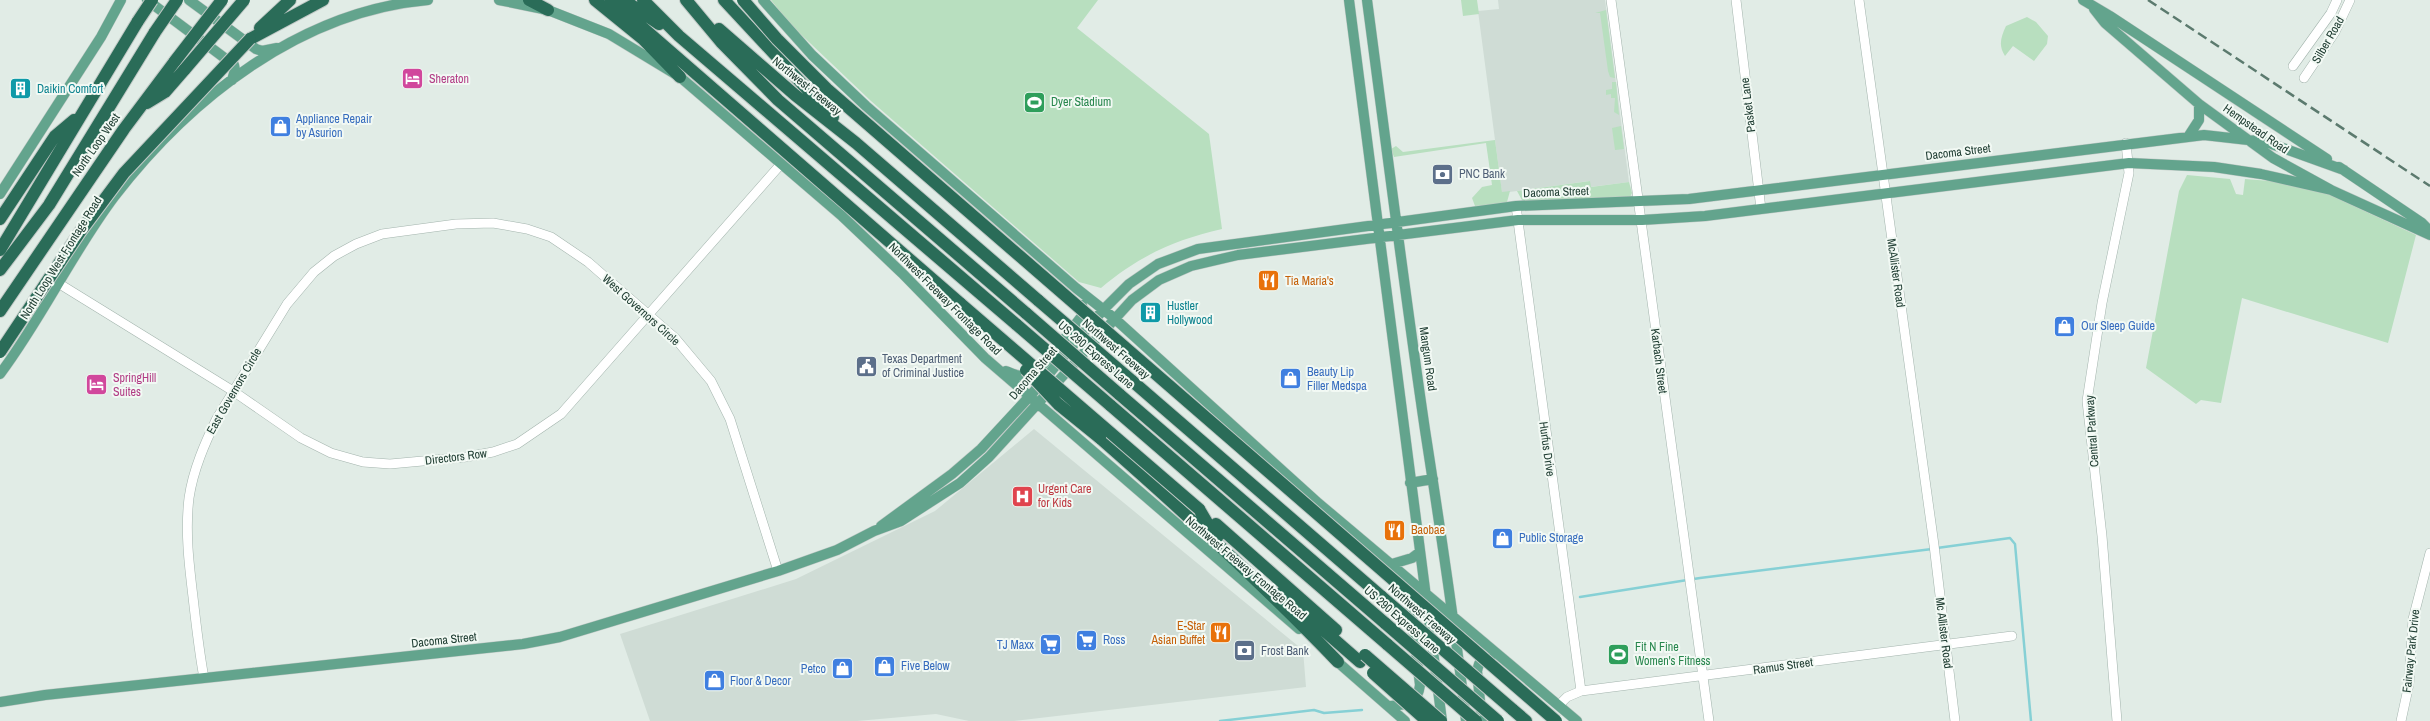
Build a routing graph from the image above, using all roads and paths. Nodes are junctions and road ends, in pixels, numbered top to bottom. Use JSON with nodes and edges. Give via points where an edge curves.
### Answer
{"nodes":[{"id":1,"x":122,"y":0,"type":"edge"},
{"id":2,"x":147,"y":0,"type":"edge"},
{"id":3,"x":152,"y":0,"type":"edge"},
{"id":4,"x":177,"y":0,"type":"edge"},
{"id":5,"x":189,"y":0,"type":"edge"},
{"id":6,"x":222,"y":0,"type":"edge"},
{"id":7,"x":244,"y":0,"type":"edge"},
{"id":8,"x":290,"y":0,"type":"edge"},
{"id":9,"x":323,"y":0,"type":"edge"},
{"id":10,"x":428,"y":0,"type":"edge"},
{"id":11,"x":499,"y":0,"type":"edge"},
{"id":12,"x":507,"y":0,"type":"edge"},
{"id":13,"x":529,"y":0,"type":"edge"},
{"id":14,"x":595,"y":0,"type":"edge"},
{"id":15,"x":611,"y":0,"type":"edge"},
{"id":16,"x":624,"y":0,"type":"edge"},
{"id":17,"x":643,"y":0,"type":"edge"},
{"id":18,"x":686,"y":0,"type":"edge"},
{"id":19,"x":724,"y":0,"type":"edge"},
{"id":20,"x":743,"y":0,"type":"edge"},
{"id":21,"x":763,"y":0,"type":"edge"},
{"id":22,"x":1611,"y":0,"type":"edge"},
{"id":23,"x":1736,"y":0,"type":"edge"},
{"id":24,"x":1859,"y":0,"type":"edge"},
{"id":25,"x":2083,"y":0,"type":"edge"},
{"id":26,"x":2336,"y":0,"type":"edge"},
{"id":27,"x":2350,"y":0,"type":"edge"},
{"id":28,"x":1367,"y":3,"type":"edge"},
{"id":29,"x":1349,"y":4,"type":"edge"},
{"id":30,"x":2092,"y":6,"type":"junction"},
{"id":31,"x":548,"y":10,"type":"junction"},
{"id":32,"x":679,"y":36,"type":"junction"},
{"id":33,"x":250,"y":39,"type":"junction"},
{"id":34,"x":282,"y":47,"type":"junction"},
{"id":35,"x":180,"y":65,"type":"junction"},
{"id":36,"x":2293,"y":66,"type":"dead end"},
{"id":37,"x":680,"y":76,"type":"junction"},
{"id":38,"x":2304,"y":78,"type":"dead end"},
{"id":39,"x":232,"y":80,"type":"junction"},
{"id":40,"x":2199,"y":104,"type":"junction"},
{"id":41,"x":1380,"y":110,"type":"junction"},
{"id":42,"x":1364,"y":112,"type":"junction"},
{"id":43,"x":82,"y":114,"type":"junction"},
{"id":44,"x":2188,"y":137,"type":"junction"},
{"id":45,"x":2244,"y":138,"type":"junction"},
{"id":46,"x":856,"y":143,"type":"junction"},
{"id":47,"x":2126,"y":143,"type":"junction"},
{"id":48,"x":2129,"y":163,"type":"junction"},
{"id":49,"x":781,"y":164,"type":"junction"},
{"id":50,"x":2344,"y":170,"type":"junction"},
{"id":51,"x":1883,"y":175,"type":"junction"},
{"id":52,"x":2331,"y":190,"type":"junction"},
{"id":53,"x":1759,"y":191,"type":"junction"},
{"id":54,"x":1885,"y":192,"type":"junction"},
{"id":55,"x":0,"y":194,"type":"edge"},
{"id":56,"x":1639,"y":202,"type":"junction"},
{"id":57,"x":1516,"y":206,"type":"junction"},
{"id":58,"x":1761,"y":209,"type":"junction"},
{"id":59,"x":0,"y":220,"type":"edge"},
{"id":60,"x":1518,"y":220,"type":"junction"},
{"id":61,"x":1642,"y":220,"type":"junction"},
{"id":62,"x":1397,"y":221,"type":"junction"},
{"id":63,"x":1378,"y":223,"type":"junction"},
{"id":64,"x":456,"y":224,"type":"joint"},
{"id":65,"x":2430,"y":231,"type":"edge"},
{"id":66,"x":1399,"y":234,"type":"junction"},
{"id":67,"x":2430,"y":235,"type":"edge"},
{"id":68,"x":1379,"y":236,"type":"junction"},
{"id":69,"x":1029,"y":248,"type":"junction"},
{"id":70,"x":0,"y":250,"type":"edge"},
{"id":71,"x":0,"y":270,"type":"edge"},
{"id":72,"x":58,"y":283,"type":"junction"},
{"id":73,"x":961,"y":304,"type":"junction"},
{"id":74,"x":1103,"y":310,"type":"junction"},
{"id":75,"x":0,"y":311,"type":"edge"},
{"id":76,"x":648,"y":316,"type":"junction"},
{"id":77,"x":1114,"y":318,"type":"junction"},
{"id":78,"x":0,"y":352,"type":"edge"},
{"id":79,"x":1415,"y":355,"type":"junction"},
{"id":80,"x":1396,"y":358,"type":"junction"},
{"id":81,"x":994,"y":366,"type":"junction"},
{"id":82,"x":0,"y":374,"type":"edge"},
{"id":83,"x":233,"y":391,"type":"junction"},
{"id":84,"x":1034,"y":400,"type":"junction"},
{"id":85,"x":952,"y":474,"type":"junction"},
{"id":86,"x":1433,"y":479,"type":"junction"},
{"id":87,"x":1410,"y":482,"type":"junction"},
{"id":88,"x":960,"y":483,"type":"junction"},
{"id":89,"x":1199,"y":509,"type":"junction"},
{"id":90,"x":874,"y":531,"type":"junction"},
{"id":91,"x":1934,"y":550,"type":"joint"},
{"id":92,"x":1420,"y":552,"type":"junction"},
{"id":93,"x":2430,"y":553,"type":"edge"},
{"id":94,"x":1392,"y":564,"type":"junction"},
{"id":95,"x":778,"y":571,"type":"junction"},
{"id":96,"x":1402,"y":573,"type":"junction"},
{"id":97,"x":1425,"y":591,"type":"junction"},
{"id":98,"x":1454,"y":617,"type":"junction"},
{"id":99,"x":2012,"y":636,"type":"dead end"},
{"id":100,"x":1945,"y":644,"type":"junction"},
{"id":101,"x":1338,"y":662,"type":"junction"},
{"id":102,"x":1510,"y":666,"type":"junction"},
{"id":103,"x":1702,"y":676,"type":"junction"},
{"id":104,"x":204,"y":678,"type":"junction"},
{"id":105,"x":1581,"y":691,"type":"junction"},
{"id":106,"x":0,"y":702,"type":"edge"},
{"id":107,"x":1559,"y":705,"type":"junction"},
{"id":108,"x":1390,"y":706,"type":"junction"},
{"id":109,"x":1405,"y":721,"type":"edge"},
{"id":110,"x":1427,"y":721,"type":"edge"},
{"id":111,"x":1442,"y":721,"type":"edge"},
{"id":112,"x":1466,"y":721,"type":"edge"},
{"id":113,"x":1476,"y":721,"type":"edge"},
{"id":114,"x":1482,"y":721,"type":"edge"},
{"id":115,"x":1498,"y":721,"type":"edge"},
{"id":116,"x":1526,"y":721,"type":"edge"},
{"id":117,"x":1556,"y":721,"type":"edge"},
{"id":118,"x":1577,"y":721,"type":"edge"},
{"id":119,"x":1710,"y":721,"type":"edge"},
{"id":120,"x":1955,"y":721,"type":"edge"},
{"id":121,"x":2117,"y":721,"type":"edge"},
{"id":122,"x":2401,"y":721,"type":"edge"}],
"edges":[{"from":1,"to":55,"type":"main road"},
{"from":2,"to":39,"type":"main road","via":[[234,65]]},
{"from":3,"to":43,"type":"highway","name":"North Loop West","bridge":true},
{"from":4,"to":71,"type":"highway","bridge":true,"via":[[49,206]]},
{"from":5,"to":34,"type":"main road","via":[[256,49]]},
{"from":6,"to":35,"type":"highway","name":"North Loop West","bridge":true},
{"from":7,"to":35,"type":"highway","bridge":true},
{"from":8,"to":33,"type":"highway"},
{"from":9,"to":33,"type":"highway"},
{"from":10,"to":34,"type":"main road","name":"North Loop West Frontage Road","via":[[345,16]]},
{"from":11,"to":12,"type":"main road"},
{"from":12,"to":31,"type":"main road","name":"Northwest Freeway Frontage Road"},
{"from":13,"to":31,"type":"highway"},
{"from":14,"to":37,"type":"highway"},
{"from":15,"to":73,"type":"highway"},
{"from":16,"to":32,"type":"highway"},
{"from":17,"to":32,"type":"highway"},
{"from":18,"to":46,"type":"highway","name":"Northwest Freeway","via":[[795,95]]},
{"from":18,"to":115,"type":"highway","name":"US 290 Express Lane","bridge":true,"via":[[721,42],[778,100]]},
{"from":19,"to":46,"type":"highway"},
{"from":20,"to":117,"type":"highway","bridge":true,"via":[[827,89]]},
{"from":21,"to":69,"type":"main road","via":[[812,55],[866,106]]},
{"from":22,"to":56,"type":"street","name":"Karbach Street"},
{"from":23,"to":53,"type":"street","name":"Pasket Lane"},
{"from":24,"to":51,"type":"street","name":"McAllister Road"},
{"from":25,"to":30,"type":"main road","name":"Hempstead Road"},
{"from":26,"to":36,"type":"street","name":"Silber Road","via":[[2331,13]]},
{"from":27,"to":38,"type":"street","name":"Silber Road","via":[[2320,57]]},
{"from":28,"to":29,"type":"main road"},
{"from":28,"to":41,"type":"main road","name":"Mangum Road"},
{"from":29,"to":42,"type":"main road"},
{"from":30,"to":40,"type":"main road","name":"Hempstead Road","via":[[2105,23]]},
{"from":30,"to":50,"type":"main road","name":"Hempstead Road"},
{"from":31,"to":37,"type":"main road","name":"Northwest Freeway Frontage Road","via":[[608,34]]},
{"from":32,"to":113,"type":"highway","bridge":true},
{"from":33,"to":78,"type":"highway","bridge":true,"via":[[124,173],[80,232]]},
{"from":34,"to":39,"type":"main road","name":"North Loop West Frontage Road"},
{"from":35,"to":75,"type":"highway","name":"North Loop West","via":[[140,107]]},
{"from":37,"to":49,"type":"main road","name":"Northwest Freeway Frontage Road"},
{"from":39,"to":72,"type":"main road","name":"North Loop West Frontage Road","via":[[180,125],[115,196]]},
{"from":40,"to":44,"type":"main road","via":[[2199,120]]},
{"from":40,"to":45,"type":"main road","name":"Hempstead Road"},
{"from":41,"to":42,"type":"main road"},
{"from":41,"to":62,"type":"main road","name":"Mangum Road"},
{"from":42,"to":63,"type":"main road"},
{"from":43,"to":59,"type":"highway","via":[[55,136]]},
{"from":43,"to":70,"type":"highway","name":"North Loop West"},
{"from":44,"to":45,"type":"main road","name":"Dacoma Street"},
{"from":44,"to":47,"type":"main road","name":"Dacoma Street"},
{"from":45,"to":50,"type":"main road","name":"Dacoma Street","via":[[2286,148]]},
{"from":45,"to":52,"type":"main road","name":"Hempstead Road"},
{"from":46,"to":116,"type":"highway","name":"Northwest Freeway","bridge":true},
{"from":47,"to":48,"type":"street","name":"Central Parkway"},
{"from":47,"to":51,"type":"main road","name":"Dacoma Street"},
{"from":48,"to":52,"type":"main road","name":"Dacoma Street","via":[[2214,167]]},
{"from":48,"to":54,"type":"main road","name":"Dacoma Street"},
{"from":48,"to":121,"type":"street","name":"Central Parkway","via":[[2087,400]]},
{"from":49,"to":76,"type":"street","name":"Directors Row"},
{"from":49,"to":81,"type":"main road","name":"Northwest Freeway Frontage Road","via":[[887,259]]},
{"from":50,"to":65,"type":"main road","name":"Hempstead Road"},
{"from":51,"to":53,"type":"main road","name":"Dacoma Street"},
{"from":51,"to":54,"type":"street","name":"McAllister Road"},
{"from":52,"to":67,"type":"main road","name":"Hempstead Road"},
{"from":53,"to":56,"type":"main road","name":"Dacoma Street"},
{"from":53,"to":58,"type":"street","name":"Pasket Lane"},
{"from":54,"to":58,"type":"main road","name":"Dacoma Street"},
{"from":54,"to":91,"type":"street","name":"McAllister Road"},
{"from":56,"to":57,"type":"main road","name":"Dacoma Street"},
{"from":56,"to":61,"type":"street","name":"Karbach Street"},
{"from":57,"to":60,"type":"street","name":"Hurfus Drive"},
{"from":57,"to":62,"type":"main road","name":"Dacoma Street"},
{"from":58,"to":61,"type":"main road","name":"Dacoma Street"},
{"from":60,"to":61,"type":"main road","name":"Dacoma Street"},
{"from":60,"to":66,"type":"main road","name":"Dacoma Street"},
{"from":60,"to":105,"type":"street","name":"Hurfus Drive"},
{"from":61,"to":103,"type":"street","name":"Karbach Street"},
{"from":62,"to":63,"type":"main road","name":"Dacoma Street"},
{"from":62,"to":66,"type":"main road","name":"Mangum Road"},
{"from":63,"to":68,"type":"main road"},
{"from":63,"to":74,"type":"main road","name":"Dacoma Street","via":[[1198,249],[1158,264],[1128,284]]},
{"from":64,"to":76,"type":"street","name":"West Governors Circle","via":[[493,223],[527,228],[551,237],[588,262]]},
{"from":64,"to":83,"type":"street","name":"East Governors Circle","via":[[382,234],[334,256],[314,272],[287,304]]},
{"from":66,"to":68,"type":"main road","name":"Dacoma Street"},
{"from":66,"to":79,"type":"main road","name":"Mangum Road"},
{"from":68,"to":77,"type":"main road","name":"Dacoma Street","via":[[1238,255],[1191,266],[1142,291]]},
{"from":68,"to":80,"type":"main road"},
{"from":69,"to":74,"type":"main road"},
{"from":69,"to":81,"type":"main road","via":[[1080,301],[1084,308],[1082,316],[1041,366],[1028,376]]},
{"from":72,"to":82,"type":"main road","name":"North Loop West Frontage Road"},
{"from":72,"to":83,"type":"street","name":"Directors Row"},
{"from":73,"to":89,"type":"highway","bridge":true},
{"from":73,"to":101,"type":"highway","bridge":true,"via":[[1058,404],[1186,514]]},
{"from":74,"to":77,"type":"main road"},
{"from":74,"to":84,"type":"main road","name":"Dacoma Street"},
{"from":76,"to":83,"type":"street","name":"Directors Row","via":[[561,414],[517,444],[466,457],[390,464],[331,453],[301,438]]},
{"from":76,"to":95,"type":"street","name":"West Governors Circle","via":[[675,338],[711,381],[730,419]]},
{"from":77,"to":84,"type":"main road","name":"Dacoma Street"},
{"from":77,"to":94,"type":"main road","via":[[1317,502]]},
{"from":79,"to":80,"type":"main road"},
{"from":79,"to":86,"type":"main road","name":"Mangum Road"},
{"from":80,"to":87,"type":"main road"},
{"from":81,"to":84,"type":"main road","name":"Northwest Freeway Frontage Road"},
{"from":83,"to":104,"type":"street","name":"East Governors Circle","via":[[208,436],[194,473],[189,498],[189,568]]},
{"from":84,"to":85,"type":"main road","name":"Dacoma Street"},
{"from":84,"to":88,"type":"main road","name":"Dacoma Street","via":[[989,457]]},
{"from":84,"to":101,"type":"main road","name":"Northwest Freeway Frontage Road","via":[[1174,524]]},
{"from":85,"to":88,"type":"main road"},
{"from":85,"to":90,"type":"main road","name":"Dacoma Street"},
{"from":86,"to":87,"type":"main road"},
{"from":86,"to":98,"type":"main road","name":"Mangum Road"},
{"from":87,"to":92,"type":"main road"},
{"from":88,"to":90,"type":"main road","name":"Dacoma Street","via":[[901,521]]},
{"from":89,"to":110,"type":"highway","bridge":true,"via":[[1209,526]]},
{"from":89,"to":111,"type":"highway","bridge":true},
{"from":90,"to":95,"type":"main road","name":"Dacoma Street","via":[[837,550]]},
{"from":91,"to":100,"type":"street","name":"Mc Allister Road"},
{"from":92,"to":94,"type":"main road"},
{"from":92,"to":97,"type":"main road"},
{"from":93,"to":122,"type":"street","name":"Fairway Park Drive","via":[[2413,618],[2410,684]]},
{"from":94,"to":96,"type":"main road"},
{"from":95,"to":104,"type":"main road","name":"Dacoma Street","via":[[548,640]]},
{"from":96,"to":97,"type":"main road"},
{"from":96,"to":108,"type":"main road","via":[[1412,607],[1420,685],[1415,701]]},
{"from":97,"to":98,"type":"main road"},
{"from":97,"to":111,"type":"main road"},
{"from":98,"to":102,"type":"main road"},
{"from":98,"to":112,"type":"main road","name":"Mangum Road"},
{"from":99,"to":100,"type":"street","name":"Ramus Street"},
{"from":100,"to":103,"type":"street","name":"Ramus Street"},
{"from":100,"to":120,"type":"street","name":"Mc Allister Road"},
{"from":101,"to":108,"type":"main road","name":"Northwest Freeway Frontage Road"},
{"from":102,"to":107,"type":"main road"},
{"from":102,"to":114,"type":"main road","via":[[1489,659],[1479,664]]},
{"from":103,"to":105,"type":"street","name":"Ramus Street"},
{"from":103,"to":119,"type":"street","name":"Karbach Street"},
{"from":104,"to":106,"type":"main road","name":"Dacoma Street"},
{"from":105,"to":107,"type":"street","name":"Ramus Street"},
{"from":107,"to":118,"type":"main road"},
{"from":108,"to":109,"type":"main road","name":"Northwest Freeway Frontage Road"}]}
